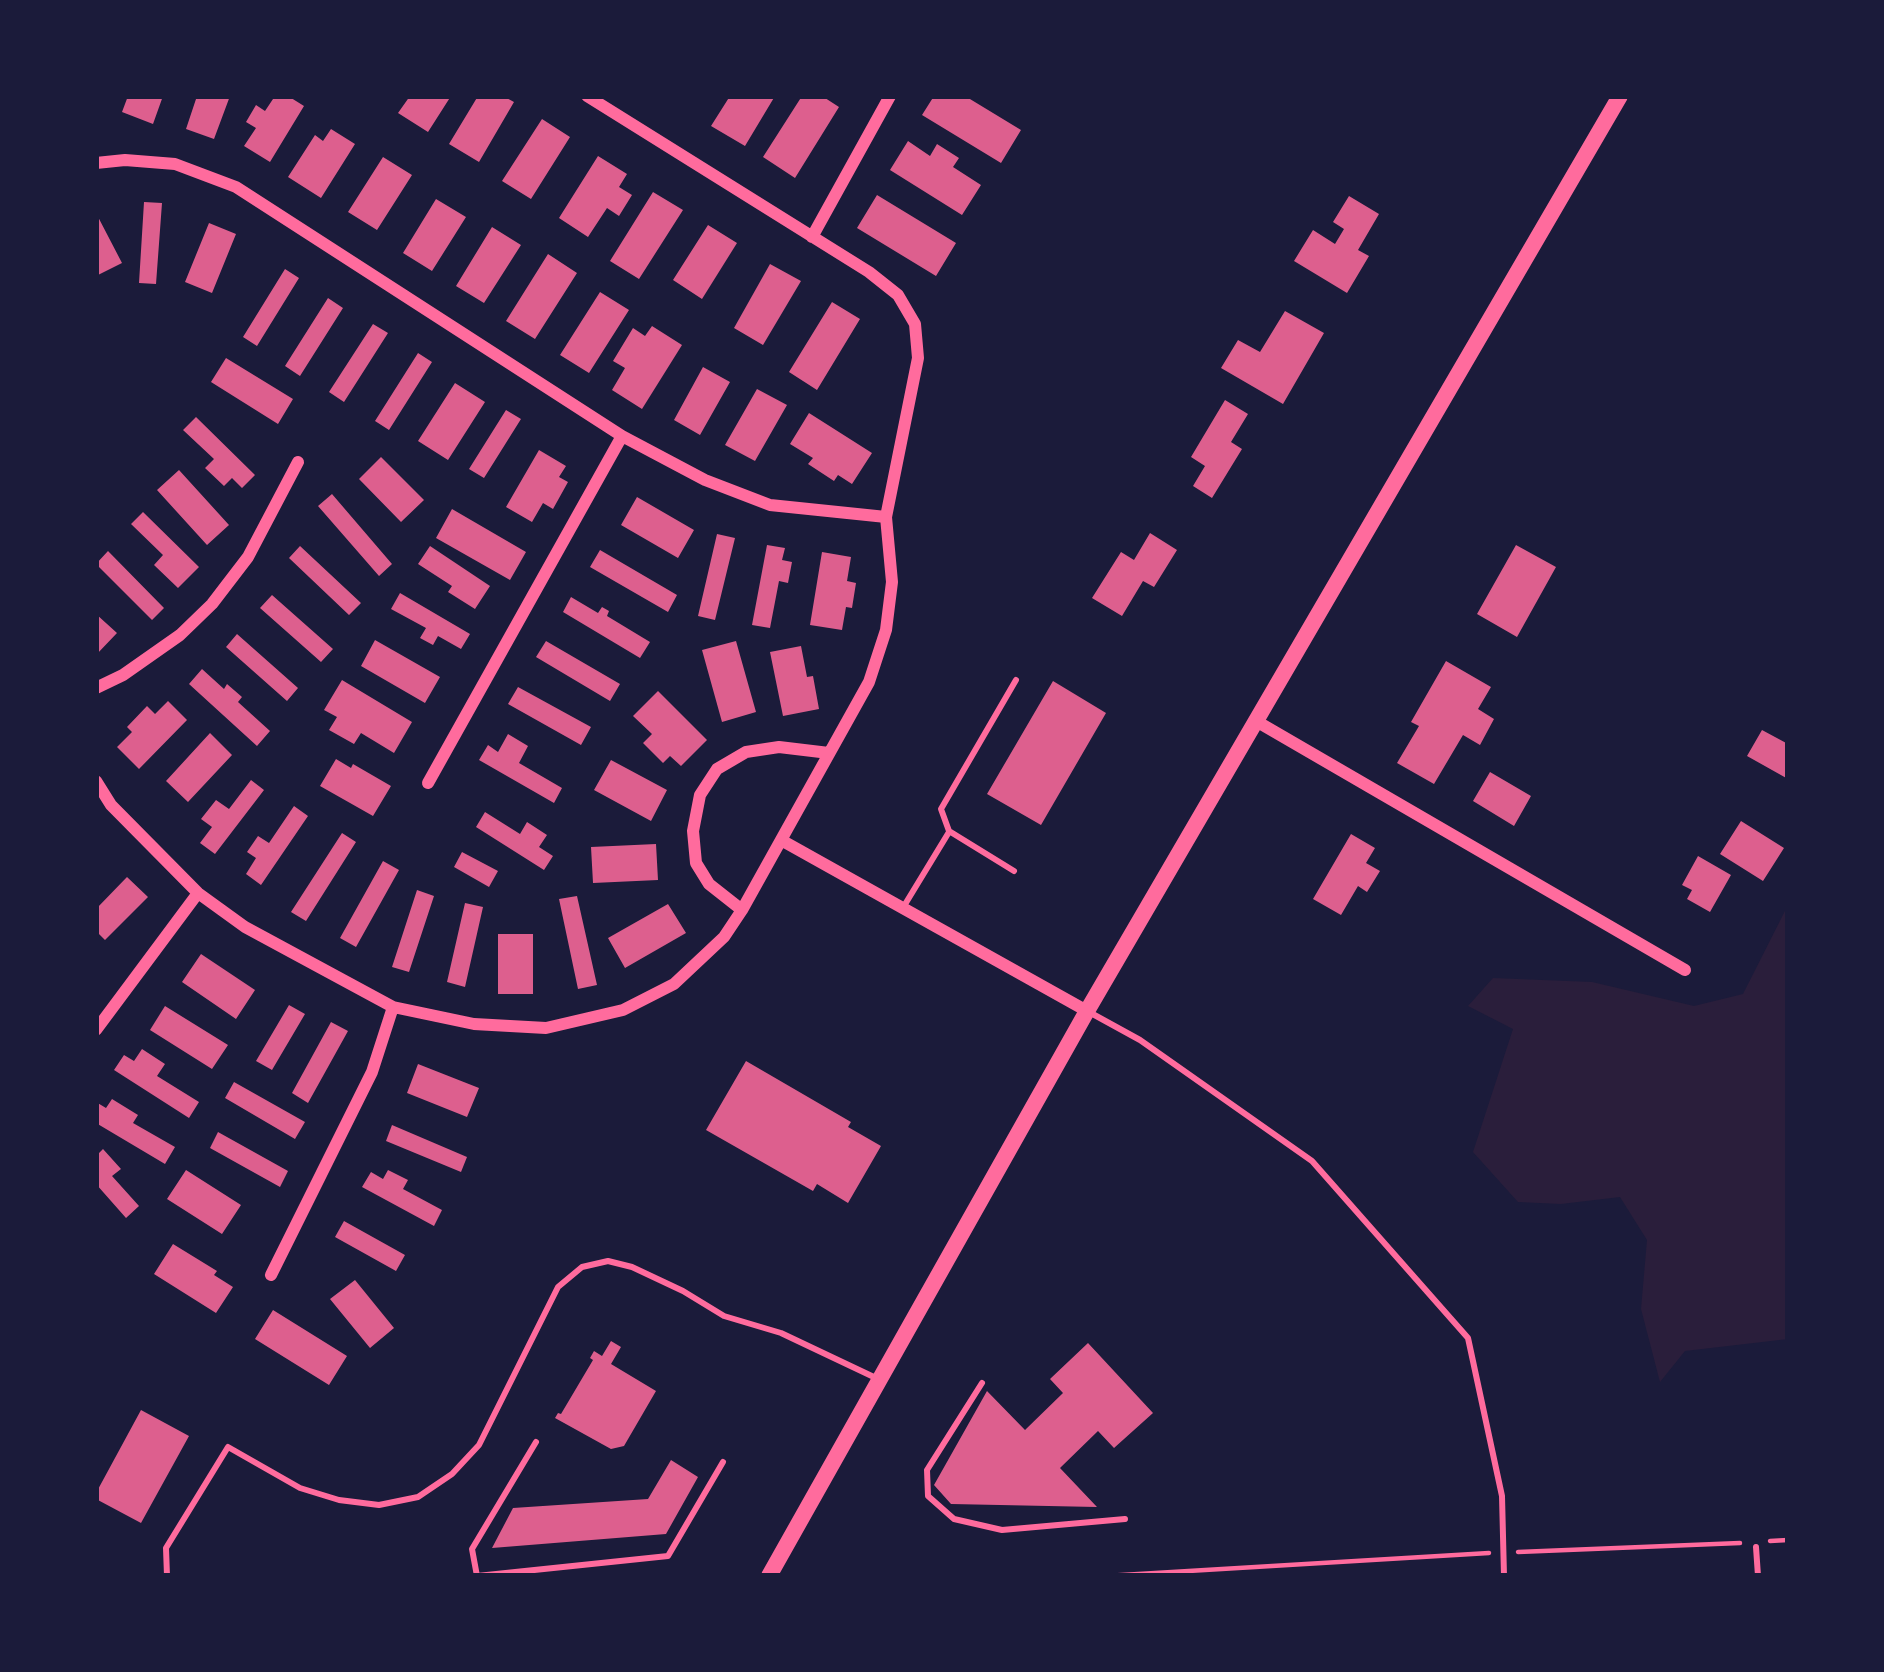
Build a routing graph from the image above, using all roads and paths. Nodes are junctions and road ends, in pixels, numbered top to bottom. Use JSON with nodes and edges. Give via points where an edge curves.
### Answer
{"nodes":[{"id":1,"x":587,"y":96,"type":"edge"},
{"id":2,"x":890,"y":96,"type":"edge"},
{"id":3,"x":1620,"y":96,"type":"edge"},
{"id":4,"x":96,"y":163,"type":"edge"},
{"id":5,"x":812,"y":237,"type":"junction"},
{"id":6,"x":622,"y":436,"type":"junction"},
{"id":7,"x":298,"y":462,"type":"dead end"},
{"id":8,"x":886,"y":517,"type":"junction"},
{"id":9,"x":1016,"y":680,"type":"dead end"},
{"id":10,"x":96,"y":688,"type":"edge"},
{"id":11,"x":1256,"y":721,"type":"junction"},
{"id":12,"x":829,"y":753,"type":"junction"},
{"id":13,"x":96,"y":781,"type":"edge"},
{"id":14,"x":428,"y":783,"type":"dead end"},
{"id":15,"x":949,"y":831,"type":"junction"},
{"id":16,"x":781,"y":840,"type":"junction"},
{"id":17,"x":1014,"y":871,"type":"dead end"},
{"id":18,"x":198,"y":893,"type":"junction"},
{"id":19,"x":904,"y":906,"type":"junction"},
{"id":20,"x":742,"y":910,"type":"junction"},
{"id":21,"x":1685,"y":970,"type":"dead end"},
{"id":22,"x":393,"y":1007,"type":"junction"},
{"id":23,"x":1087,"y":1011,"type":"junction"},
{"id":24,"x":96,"y":1030,"type":"edge"},
{"id":25,"x":271,"y":1275,"type":"dead end"},
{"id":26,"x":879,"y":1380,"type":"junction"},
{"id":27,"x":982,"y":1383,"type":"dead end"},
{"id":28,"x":536,"y":1442,"type":"dead end"},
{"id":29,"x":723,"y":1462,"type":"dead end"},
{"id":30,"x":1125,"y":1519,"type":"dead end"},
{"id":31,"x":1788,"y":1540,"type":"edge"},
{"id":32,"x":1765,"y":1542,"type":"dead end"},
{"id":33,"x":1742,"y":1543,"type":"dead end"},
{"id":34,"x":1756,"y":1547,"type":"dead end"},
{"id":35,"x":1504,"y":1552,"type":"junction"},
{"id":36,"x":167,"y":1576,"type":"edge"},
{"id":37,"x":769,"y":1576,"type":"edge"},
{"id":38,"x":1105,"y":1576,"type":"edge"},
{"id":39,"x":1504,"y":1576,"type":"edge"},
{"id":40,"x":1758,"y":1576,"type":"edge"}],
"edges":[{"from":1,"to":5,"type":"street"},
{"from":2,"to":5,"type":"street"},
{"from":3,"to":11,"type":"main road"},
{"from":4,"to":6,"type":"street","via":[[175,164],[236,188]]},
{"from":5,"to":8,"type":"street","via":[[898,296],[915,324],[918,358]]},
{"from":6,"to":8,"type":"street","via":[[770,505]]},
{"from":6,"to":14,"type":"street"},
{"from":7,"to":10,"type":"street","via":[[212,604],[180,635]]},
{"from":8,"to":12,"type":"street","via":[[886,630]]},
{"from":9,"to":15,"type":"lane","via":[[941,809]]},
{"from":11,"to":21,"type":"street"},
{"from":11,"to":23,"type":"main road"},
{"from":12,"to":16,"type":"street"},
{"from":12,"to":20,"type":"street","via":[[746,752],[717,769],[700,795],[697,863]]},
{"from":13,"to":18,"type":"street"},
{"from":15,"to":17,"type":"lane"},
{"from":15,"to":19,"type":"lane"},
{"from":16,"to":19,"type":"street"},
{"from":16,"to":20,"type":"street"},
{"from":18,"to":22,"type":"street"},
{"from":18,"to":24,"type":"street"},
{"from":19,"to":23,"type":"street"},
{"from":20,"to":22,"type":"street","via":[[674,984],[623,1010],[546,1028]]},
{"from":22,"to":25,"type":"street","via":[[372,1072]]},
{"from":23,"to":26,"type":"main road"},
{"from":23,"to":35,"type":"lane","via":[[1312,1161],[1468,1338],[1502,1496]]},
{"from":26,"to":36,"type":"lane","via":[[632,1268],[608,1261],[582,1268],[558,1287],[479,1445],[452,1474],[418,1497],[379,1505],[300,1488],[228,1447],[166,1548]]},
{"from":26,"to":37,"type":"main road"},
{"from":27,"to":30,"type":"lane","via":[[927,1469],[928,1496],[954,1519],[1001,1530]]},
{"from":28,"to":29,"type":"lane","via":[[472,1550],[477,1576],[668,1556]]},
{"from":31,"to":32,"type":"path"},
{"from":33,"to":35,"type":"path"},
{"from":34,"to":40,"type":"lane"},
{"from":35,"to":38,"type":"path"},
{"from":35,"to":39,"type":"lane"}]}
